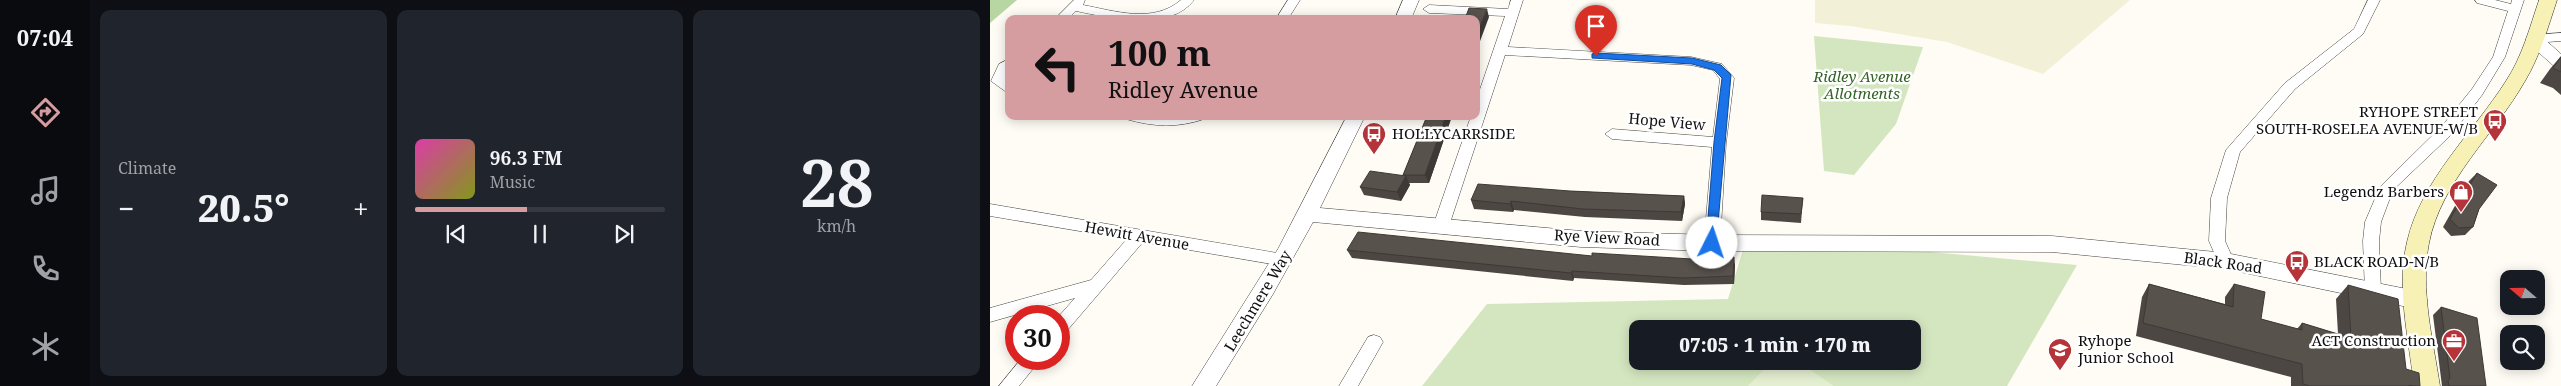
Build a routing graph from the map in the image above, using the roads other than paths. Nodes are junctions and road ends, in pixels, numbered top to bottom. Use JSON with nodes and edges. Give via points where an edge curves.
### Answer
{"nodes":[{"id":1,"x":1188,"y":0,"type":"edge"},
{"id":2,"x":1294,"y":0,"type":"edge"},
{"id":3,"x":2374,"y":0,"type":"edge"},
{"id":4,"x":2481,"y":0,"type":"edge"},
{"id":5,"x":2548,"y":0,"type":"edge"},
{"id":6,"x":1078,"y":4,"type":"edge"},
{"id":7,"x":1431,"y":5,"type":"edge"},
{"id":8,"x":2516,"y":5,"type":"edge"},
{"id":9,"x":1515,"y":7,"type":"edge"},
{"id":10,"x":1407,"y":9,"type":"edge"},
{"id":11,"x":1066,"y":15,"type":"edge"},
{"id":12,"x":1128,"y":15,"type":"edge"},
{"id":13,"x":1166,"y":15,"type":"edge"},
{"id":14,"x":1285,"y":15,"type":"edge"},
{"id":15,"x":2561,"y":37,"type":"edge"},
{"id":16,"x":2534,"y":40,"type":"junction"},
{"id":17,"x":1500,"y":51,"type":"junction"},
{"id":18,"x":2561,"y":63,"type":"edge"},
{"id":19,"x":1005,"y":66,"type":"edge"},
{"id":20,"x":1005,"y":89,"type":"edge"},
{"id":21,"x":1480,"y":110,"type":"edge"},
{"id":22,"x":1148,"y":120,"type":"edge"},
{"id":23,"x":1190,"y":120,"type":"edge"},
{"id":24,"x":1354,"y":120,"type":"edge"},
{"id":25,"x":1477,"y":120,"type":"edge"},
{"id":26,"x":1612,"y":134,"type":"dead end"},
{"id":27,"x":1719,"y":142,"type":"junction"},
{"id":28,"x":990,"y":210,"type":"edge"},
{"id":29,"x":1309,"y":214,"type":"junction"},
{"id":30,"x":1441,"y":226,"type":"junction"},
{"id":31,"x":1139,"y":236,"type":"junction"},
{"id":32,"x":1712,"y":243,"type":"junction"},
{"id":33,"x":2027,"y":243,"type":"joint"},
{"id":34,"x":1283,"y":260,"type":"junction"},
{"id":35,"x":2226,"y":261,"type":"junction"},
{"id":36,"x":1097,"y":286,"type":"junction"},
{"id":37,"x":2373,"y":291,"type":"junction"},
{"id":38,"x":2417,"y":300,"type":"junction"},
{"id":39,"x":990,"y":315,"type":"edge"},
{"id":40,"x":1070,"y":316,"type":"edge"},
{"id":41,"x":1374,"y":342,"type":"dead end"},
{"id":42,"x":1022,"y":370,"type":"edge"},
{"id":43,"x":1008,"y":386,"type":"edge"},
{"id":44,"x":1203,"y":386,"type":"edge"},
{"id":45,"x":1348,"y":386,"type":"edge"},
{"id":46,"x":2427,"y":386,"type":"edge"}],
"edges":[{"from":1,"to":13,"type":"street","via":[[1180,10]]},
{"from":2,"to":14,"type":"street"},
{"from":3,"to":35,"type":"street","via":[[2359,31],[2290,86],[2234,150],[2219,198],[2217,241]]},
{"from":4,"to":8,"type":"street"},
{"from":5,"to":16,"type":"main road"},
{"from":6,"to":11,"type":"street"},
{"from":6,"to":12,"type":"street"},
{"from":7,"to":9,"type":"street"},
{"from":7,"to":10,"type":"street"},
{"from":8,"to":37,"type":"street","via":[[2499,57],[2477,92],[2447,130],[2387,187],[2373,222]]},
{"from":9,"to":17,"type":"street"},
{"from":15,"to":16,"type":"street"},
{"from":16,"to":18,"type":"street"},
{"from":16,"to":38,"type":"main road","via":[[2517,80],[2441,187],[2426,214],[2416,256]]},
{"from":17,"to":21,"type":"street"},
{"from":17,"to":27,"type":"street","via":[[1692,61],[1717,67],[1727,78]]},
{"from":19,"to":20,"type":"street","via":[[998,81]]},
{"from":22,"to":23,"type":"street"},
{"from":24,"to":29,"type":"street","name":"Leechmere Way"},
{"from":25,"to":30,"type":"street"},
{"from":26,"to":27,"type":"street","name":"Hope View"},
{"from":27,"to":32,"type":"street"},
{"from":28,"to":31,"type":"street","name":"Hewitt Avenue"},
{"from":29,"to":30,"type":"street","name":"Rye View Road"},
{"from":29,"to":34,"type":"street","name":"Leechmere Way"},
{"from":30,"to":32,"type":"street","name":"Rye View Road","via":[[1581,239]]},
{"from":31,"to":34,"type":"street","name":"Hewitt Avenue"},
{"from":31,"to":36,"type":"street"},
{"from":32,"to":33,"type":"street","name":"Rye View Road"},
{"from":33,"to":35,"type":"street","name":"Black Road"},
{"from":34,"to":44,"type":"street","name":"Leechmere Way","via":[[1238,337]]},
{"from":35,"to":37,"type":"street","name":"Black Road"},
{"from":36,"to":39,"type":"street"},
{"from":36,"to":40,"type":"street"},
{"from":37,"to":38,"type":"street","name":"Black Road"},
{"from":38,"to":46,"type":"main road"},
{"from":41,"to":45,"type":"street"},
{"from":42,"to":43,"type":"street"}]}
